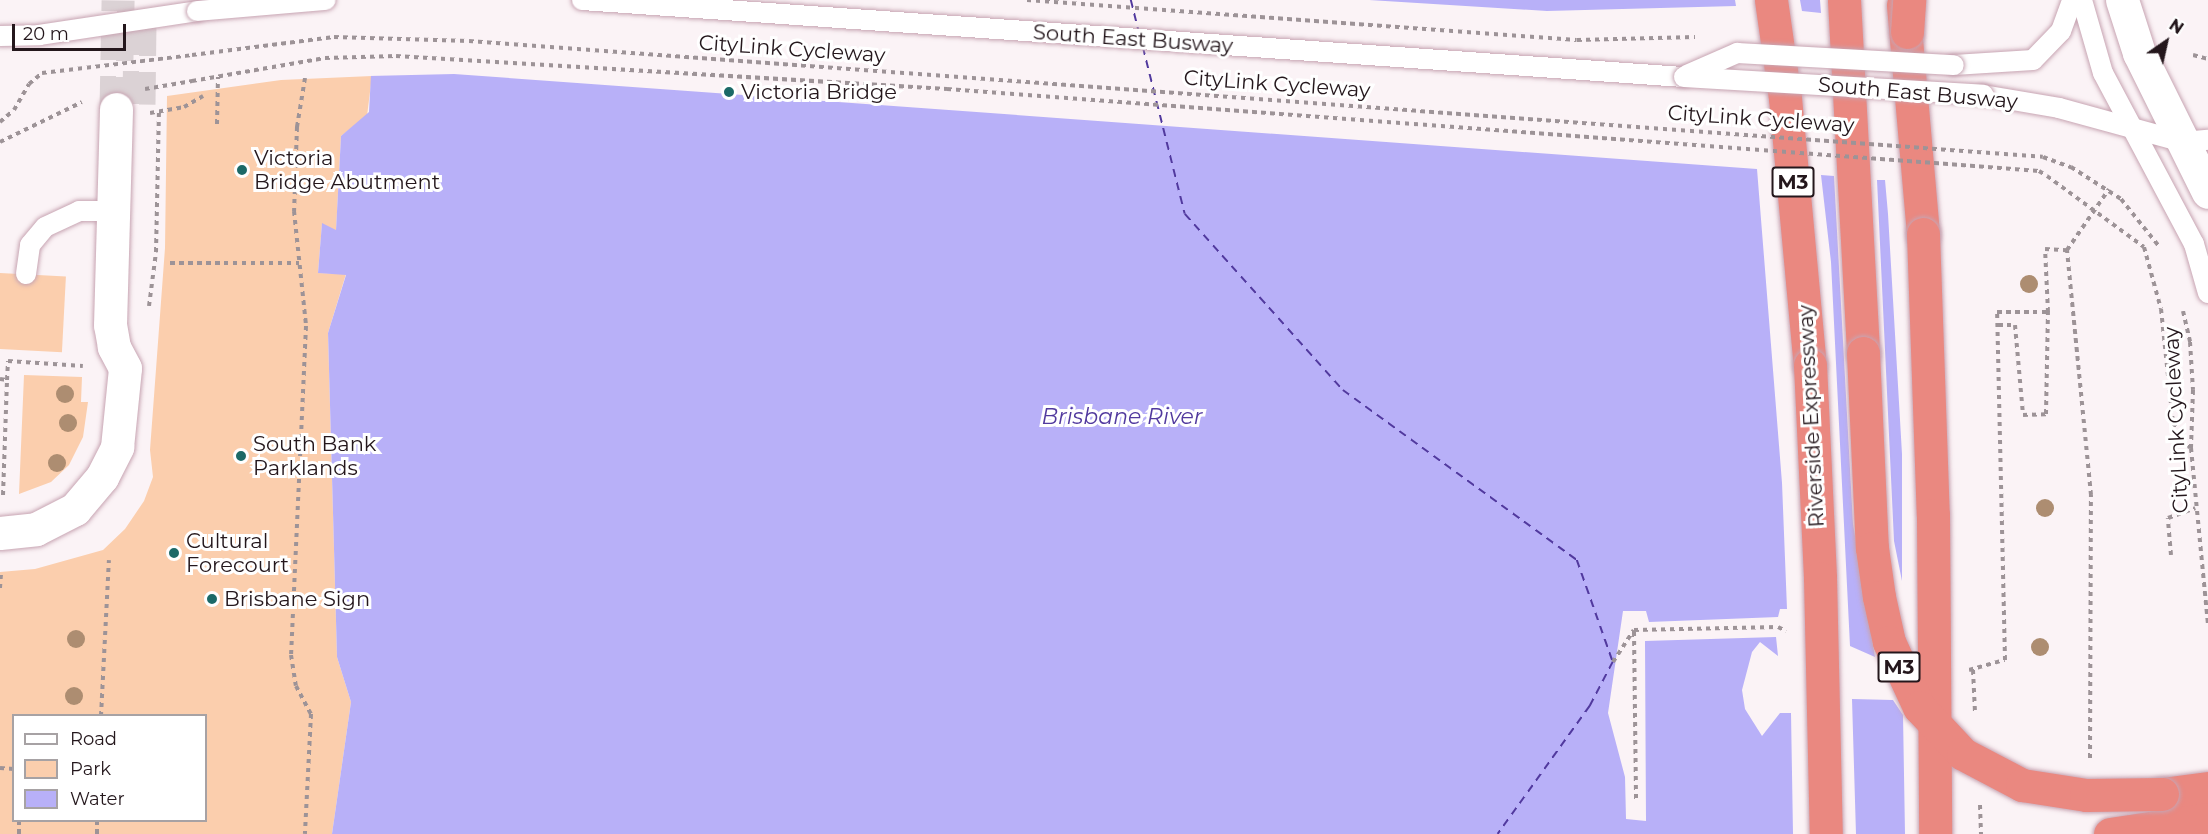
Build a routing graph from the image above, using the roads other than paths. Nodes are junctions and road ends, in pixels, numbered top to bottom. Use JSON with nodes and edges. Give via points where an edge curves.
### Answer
{"nodes":[{"id":1,"x":326,"y":0,"type":"edge"},
{"id":2,"x":582,"y":0,"type":"edge"},
{"id":3,"x":1772,"y":0,"type":"edge"},
{"id":4,"x":1844,"y":0,"type":"edge"},
{"id":5,"x":1903,"y":0,"type":"edge"},
{"id":6,"x":1909,"y":0,"type":"edge"},
{"id":7,"x":2072,"y":0,"type":"edge"},
{"id":8,"x":2082,"y":0,"type":"edge"},
{"id":9,"x":2122,"y":0,"type":"edge"},
{"id":10,"x":1907,"y":32,"type":"junction"},
{"id":11,"x":0,"y":36,"type":"edge"},
{"id":12,"x":1684,"y":76,"type":"junction"},
{"id":13,"x":138,"y":110,"type":"tunnel mouth"},
{"id":14,"x":2130,"y":127,"type":"junction"},
{"id":15,"x":2196,"y":141,"type":"edge"},
{"id":16,"x":2208,"y":192,"type":"edge"},
{"id":17,"x":124,"y":213,"type":"junction"},
{"id":18,"x":26,"y":274,"type":"dead end"},
{"id":19,"x":2208,"y":293,"type":"edge"},
{"id":20,"x":0,"y":533,"type":"edge"},
{"id":21,"x":2208,"y":788,"type":"edge"},
{"id":22,"x":2208,"y":819,"type":"edge"},
{"id":23,"x":1826,"y":834,"type":"edge"},
{"id":24,"x":1935,"y":834,"type":"edge"},
{"id":25,"x":2110,"y":834,"type":"edge"}],
"edges":[{"from":1,"to":11,"type":"lane","bridge":true,"via":[[197,11],[50,33]]},
{"from":2,"to":12,"type":"lane","name":"South East Busway"},
{"from":3,"to":23,"type":"highway","name":"Riverside Expressway","number":"M3","bridge":true,"via":[[1810,365]]},
{"from":4,"to":21,"type":"highway","number":"M3","bridge":true,"via":[[1872,548],[1883,620],[1901,674],[1919,707],[1949,743],[1973,762],[2007,779],[2065,794],[2162,794]]},
{"from":5,"to":10,"type":"highway","number":"M3","bridge":true},
{"from":6,"to":10,"type":"highway","number":"M3","bridge":true},
{"from":7,"to":12,"type":"lane","name":"South East Busway","bridge":true,"via":[[2061,31],[2033,60],[1954,65],[1737,53]]},
{"from":8,"to":14,"type":"lane","via":[[2093,48]]},
{"from":9,"to":15,"type":"street","via":[[2139,54]]},
{"from":10,"to":24,"type":"highway","number":"M3","bridge":true,"via":[[1923,234],[1932,491]]},
{"from":12,"to":14,"type":"lane","name":"South East Busway","bridge":true,"via":[[1983,95],[2059,108]]},
{"from":13,"to":17,"type":"street"},
{"from":14,"to":15,"type":"lane","name":"South East Busway"},
{"from":14,"to":19,"type":"lane","via":[[2194,244]]},
{"from":15,"to":16,"type":"street"},
{"from":17,"to":18,"type":"lane","via":[[79,211],[45,227],[30,245]]},
{"from":17,"to":20,"type":"street","via":[[110,325],[114,347],[125,368],[117,447],[90,495],[75,510],[24,532]]},
{"from":22,"to":25,"type":"highway"}]}
